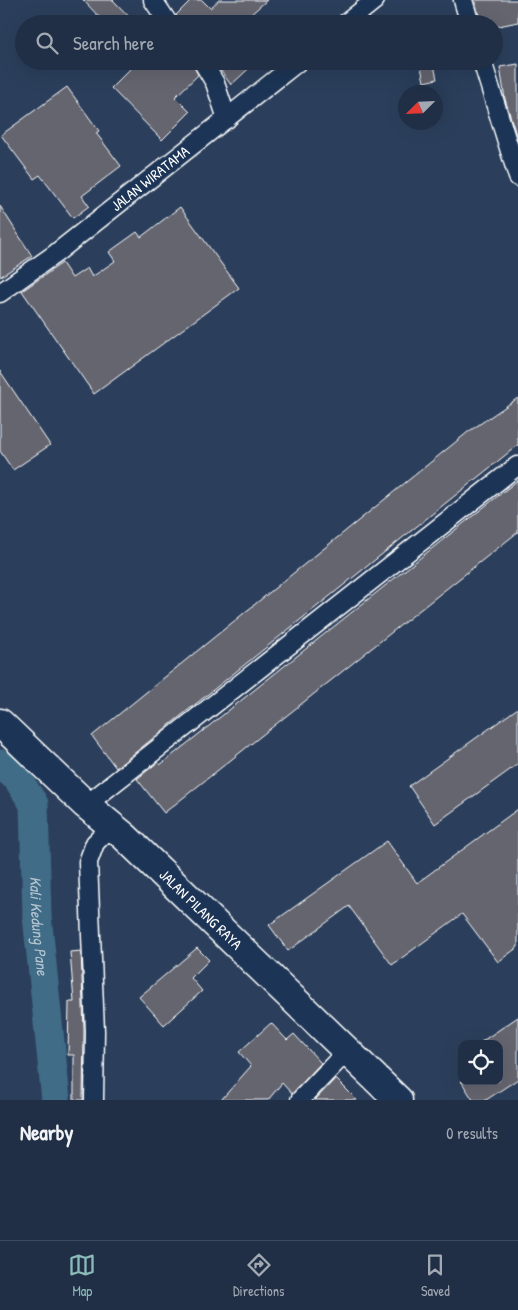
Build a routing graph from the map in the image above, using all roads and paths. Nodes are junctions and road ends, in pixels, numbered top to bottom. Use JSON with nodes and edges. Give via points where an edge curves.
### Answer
{"nodes":[{"id":1,"x":153,"y":0,"type":"edge"},
{"id":2,"x":374,"y":0,"type":"edge"},
{"id":3,"x":463,"y":0,"type":"edge"},
{"id":4,"x":163,"y":15,"type":"edge"},
{"id":5,"x":356,"y":15,"type":"edge"},
{"id":6,"x":467,"y":15,"type":"edge"},
{"id":7,"x":207,"y":70,"type":"edge"},
{"id":8,"x":288,"y":70,"type":"edge"},
{"id":9,"x":485,"y":70,"type":"edge"},
{"id":10,"x":227,"y":119,"type":"junction"},
{"id":11,"x":518,"y":176,"type":"edge"},
{"id":12,"x":0,"y":293,"type":"edge"},
{"id":13,"x":517,"y":466,"type":"dead end"},
{"id":14,"x":0,"y":723,"type":"edge"},
{"id":15,"x":86,"y":805,"type":"junction"},
{"id":16,"x":113,"y":826,"type":"junction"},
{"id":17,"x":347,"y":1051,"type":"junction"},
{"id":18,"x":94,"y":1100,"type":"edge"},
{"id":19,"x":300,"y":1100,"type":"edge"},
{"id":20,"x":398,"y":1100,"type":"edge"}],
"edges":[{"from":1,"to":4,"type":"street"},
{"from":2,"to":5,"type":"street"},
{"from":3,"to":6,"type":"street"},
{"from":7,"to":10,"type":"street"},
{"from":8,"to":10,"type":"street","name":"JALAN WIRATAMA"},
{"from":9,"to":11,"type":"street"},
{"from":10,"to":12,"type":"street","name":"JALAN WIRATAMA","via":[[55,254]]},
{"from":13,"to":15,"type":"street"},
{"from":14,"to":15,"type":"highway","name":"JALAN PILANG RAYA"},
{"from":15,"to":16,"type":"highway","name":"JALAN PILANG RAYA"},
{"from":16,"to":17,"type":"highway","name":"JALAN PILANG RAYA"},
{"from":16,"to":18,"type":"street","via":[[95,843],[88,862],[94,974]]},
{"from":17,"to":19,"type":"street"},
{"from":17,"to":20,"type":"highway","name":"JALAN PILANG RAYA"}]}
